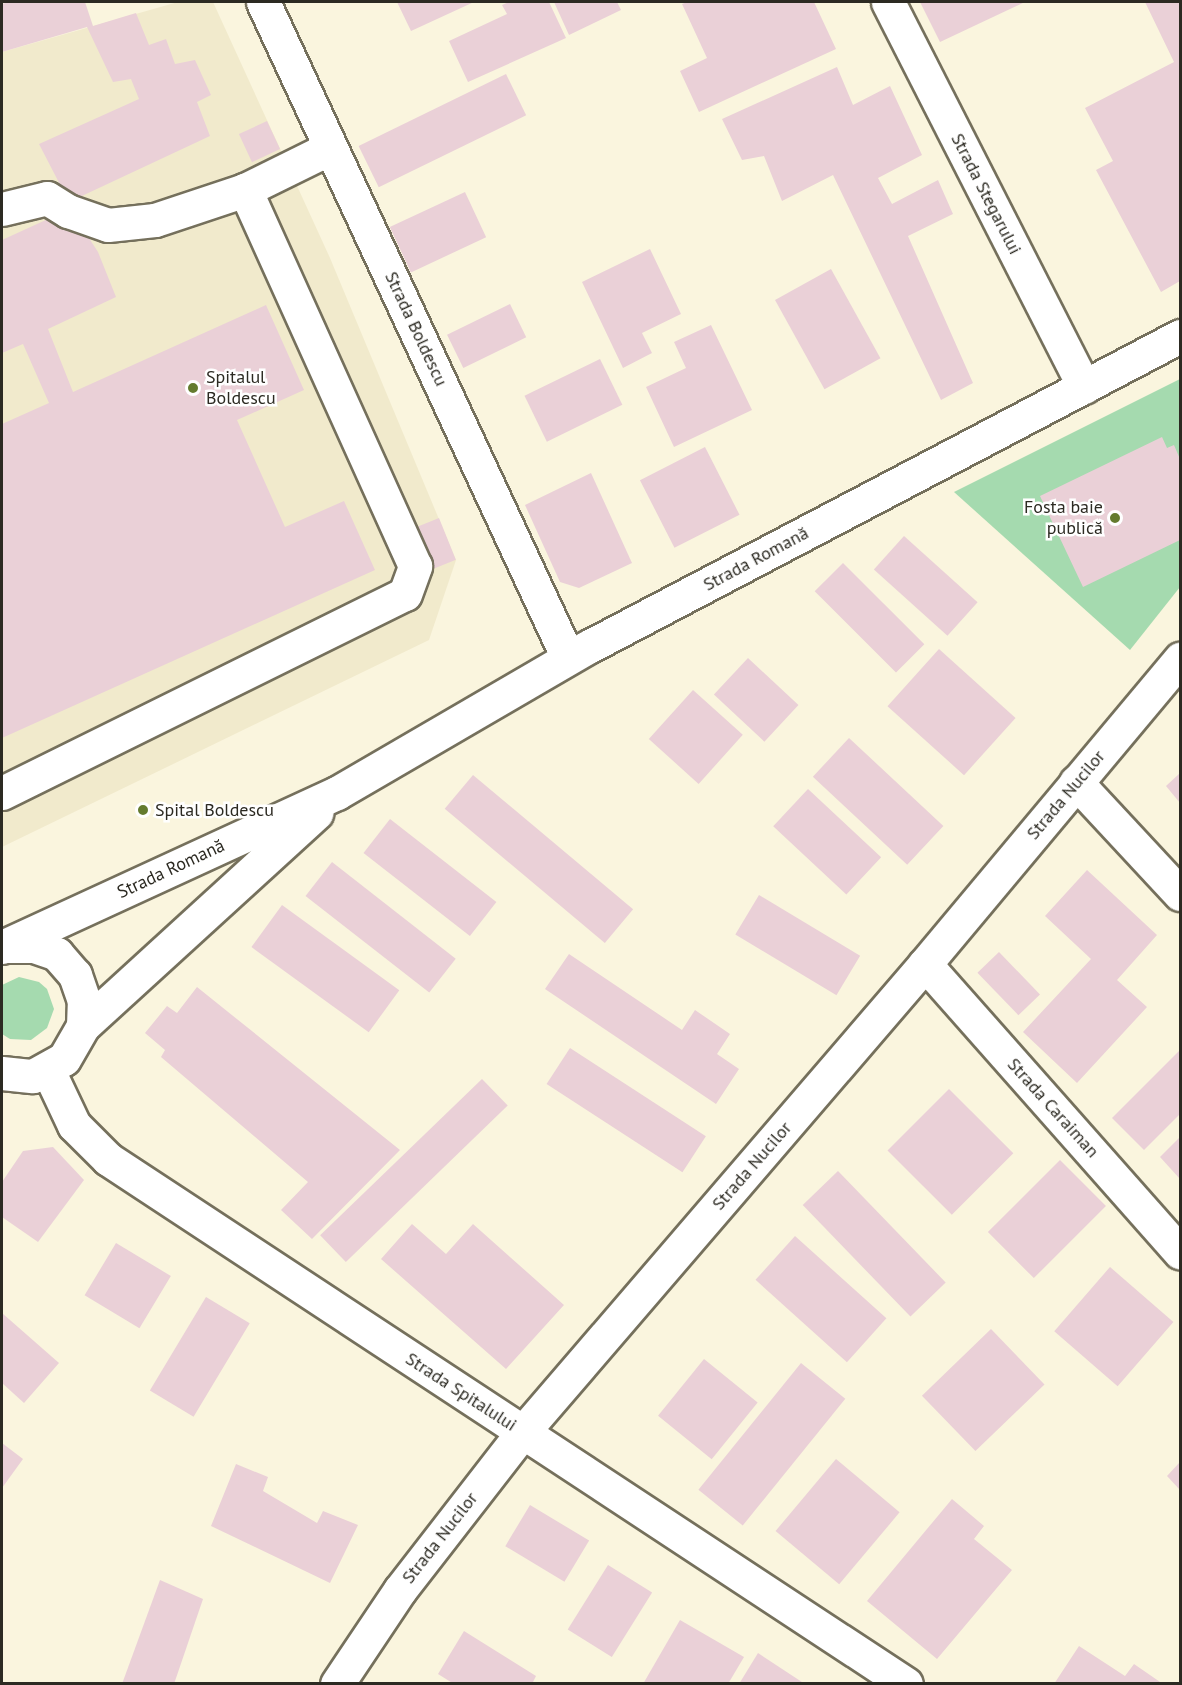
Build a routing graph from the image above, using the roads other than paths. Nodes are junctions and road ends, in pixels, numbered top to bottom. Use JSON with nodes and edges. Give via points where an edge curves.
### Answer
{"nodes":[{"id":1,"x":263,"y":2,"type":"edge"},
{"id":2,"x":888,"y":2,"type":"edge"},
{"id":3,"x":330,"y":148,"type":"junction"},
{"id":4,"x":245,"y":190,"type":"junction"},
{"id":5,"x":2,"y":209,"type":"edge"},
{"id":6,"x":1180,"y":336,"type":"edge"},
{"id":7,"x":1084,"y":387,"type":"junction"},
{"id":8,"x":568,"y":658,"type":"junction"},
{"id":9,"x":1180,"y":659,"type":"edge"},
{"id":10,"x":1076,"y":782,"type":"junction"},
{"id":11,"x":2,"y":793,"type":"edge"},
{"id":12,"x":337,"y":793,"type":"junction"},
{"id":13,"x":1180,"y":894,"type":"edge"},
{"id":14,"x":3,"y":946,"type":"edge"},
{"id":15,"x":925,"y":964,"type":"junction"},
{"id":16,"x":83,"y":1026,"type":"junction"},
{"id":17,"x":17,"y":1080,"type":"edge"},
{"id":18,"x":1180,"y":1252,"type":"edge"},
{"id":19,"x":522,"y":1433,"type":"junction"},
{"id":20,"x":337,"y":1683,"type":"edge"},
{"id":21,"x":906,"y":1683,"type":"edge"}],
"edges":[{"from":1,"to":3,"type":"street","name":"Strada Boldescu"},
{"from":2,"to":7,"type":"street","name":"Strada Stegarului"},
{"from":3,"to":4,"type":"street"},
{"from":3,"to":8,"type":"street","name":"Strada Boldescu"},
{"from":4,"to":5,"type":"street","via":[[155,220],[108,225],[68,211],[46,198]]},
{"from":4,"to":11,"type":"street","via":[[415,566],[405,594]]},
{"from":6,"to":7,"type":"street","name":"Strada Romană"},
{"from":7,"to":8,"type":"street","name":"Strada Romană"},
{"from":8,"to":12,"type":"street","name":"Strada Romană"},
{"from":9,"to":10,"type":"street","name":"Strada Nucilor"},
{"from":10,"to":13,"type":"street"},
{"from":10,"to":15,"type":"street","name":"Strada Nucilor"},
{"from":12,"to":14,"type":"street","name":"Strada Romană"},
{"from":12,"to":16,"type":"street","name":"Strada Romană"},
{"from":14,"to":16,"type":"street","via":[[34,946],[57,954],[75,975],[84,1001]]},
{"from":15,"to":18,"type":"street","name":"Strada Caraiman"},
{"from":15,"to":19,"type":"street","name":"Strada Nucilor"},
{"from":16,"to":17,"type":"street","via":[[64,1059]]},
{"from":17,"to":19,"type":"street","name":"Strada Spitalului","via":[[74,1125],[108,1159]]},
{"from":19,"to":20,"type":"street","name":"Strada Nucilor","via":[[400,1590]]},
{"from":19,"to":21,"type":"street","name":"Strada Spitalului"}]}
